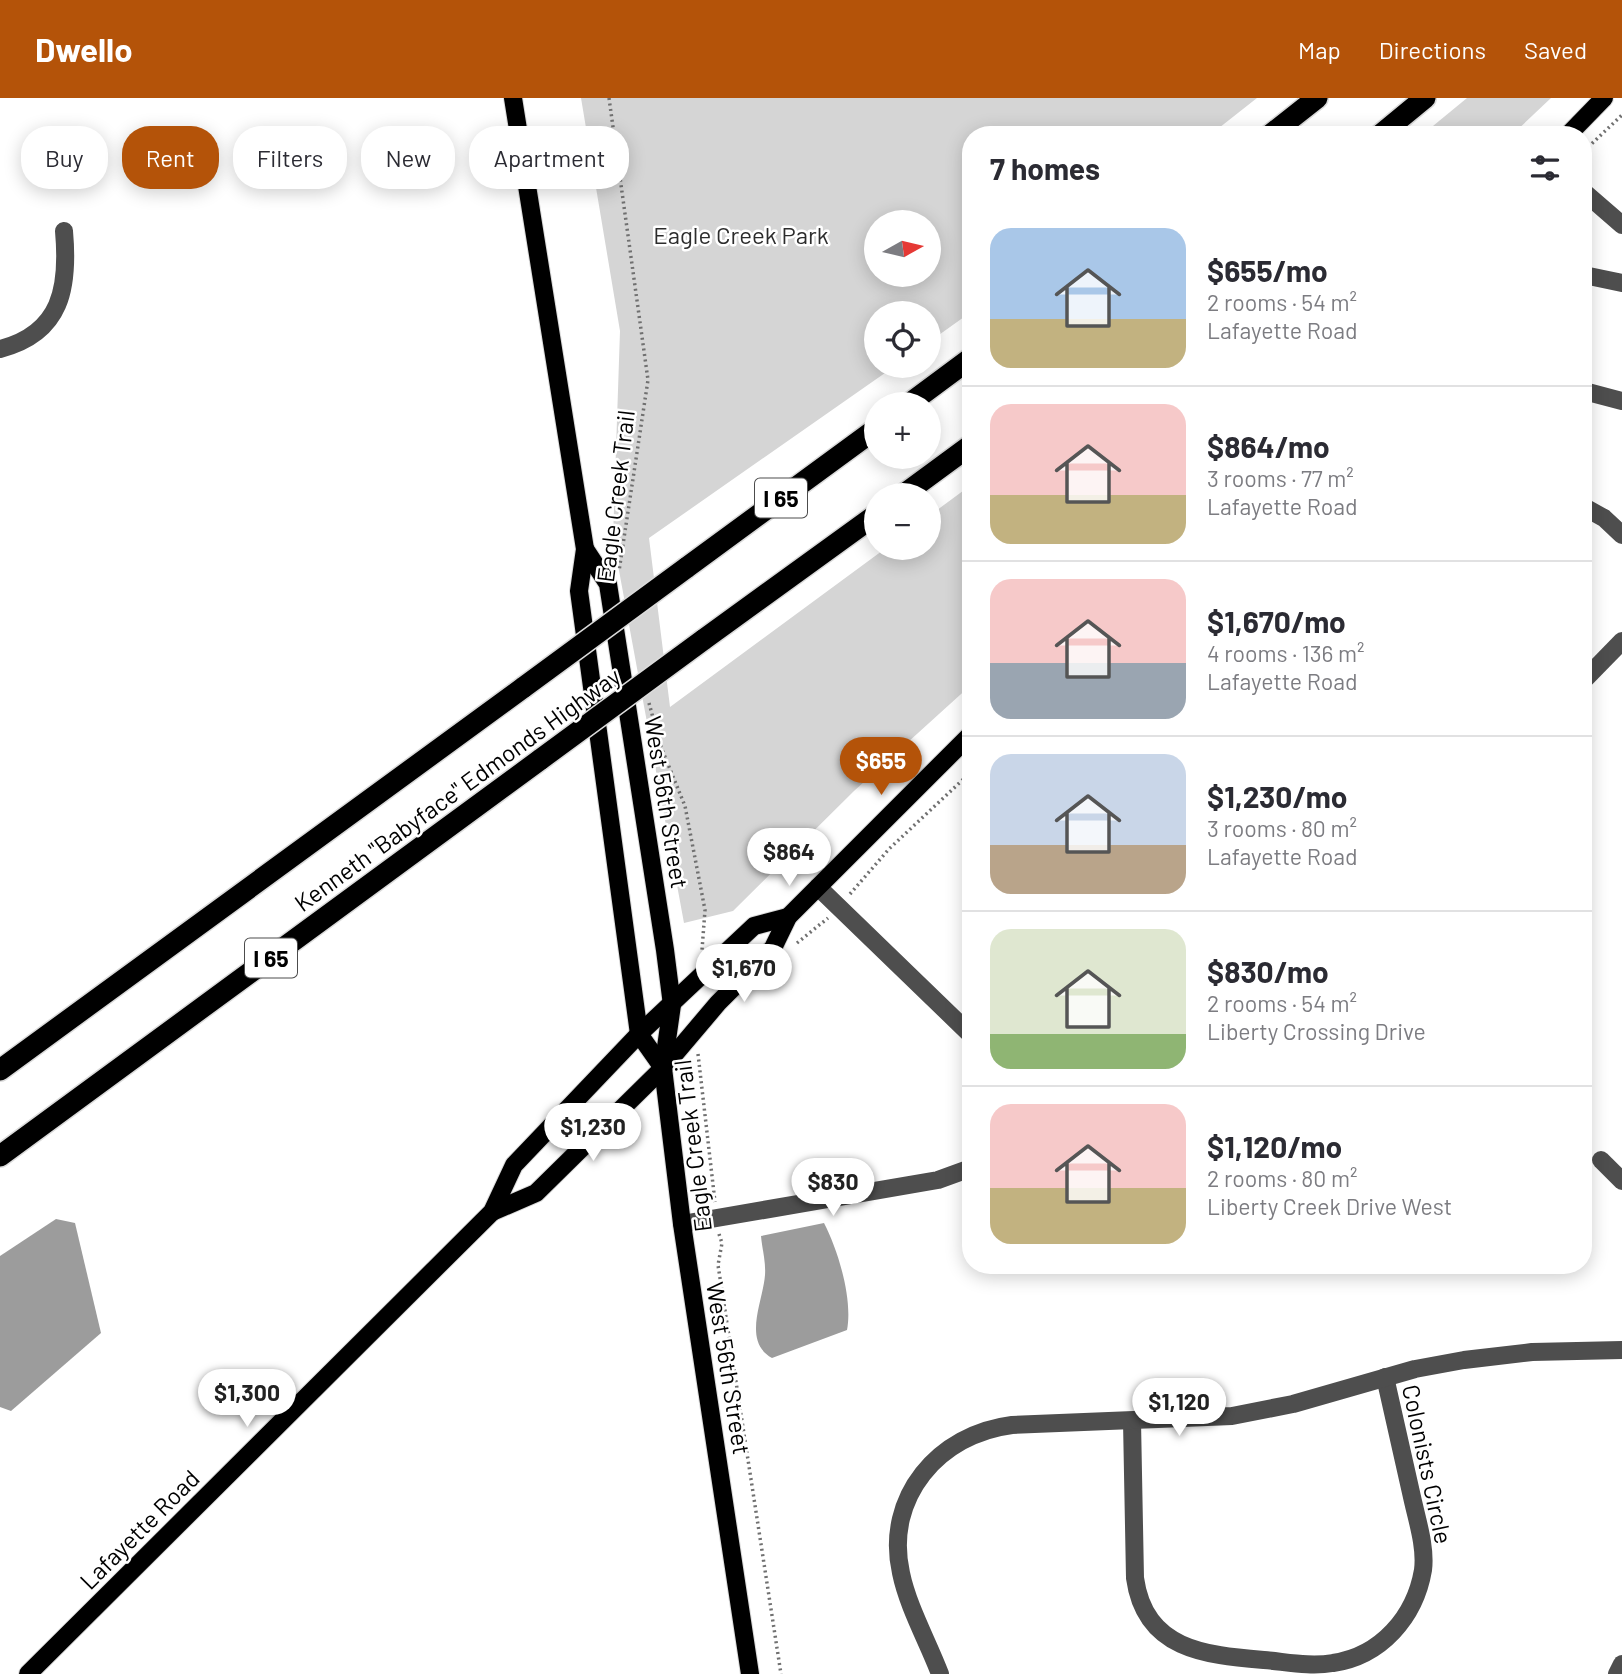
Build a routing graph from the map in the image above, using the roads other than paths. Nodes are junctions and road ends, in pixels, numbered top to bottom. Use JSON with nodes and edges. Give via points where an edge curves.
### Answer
{"nodes":[{"id":1,"x":513,"y":98,"type":"edge"},
{"id":2,"x":1317,"y":98,"type":"edge"},
{"id":3,"x":1425,"y":98,"type":"edge"},
{"id":4,"x":1604,"y":98,"type":"edge"},
{"id":5,"x":1281,"y":126,"type":"edge"},
{"id":6,"x":1391,"y":126,"type":"edge"},
{"id":7,"x":1577,"y":126,"type":"edge"},
{"id":8,"x":1592,"y":199,"type":"edge"},
{"id":9,"x":1622,"y":225,"type":"edge"},
{"id":10,"x":65,"y":232,"type":"dead end"},
{"id":11,"x":1592,"y":277,"type":"edge"},
{"id":12,"x":1622,"y":283,"type":"edge"},
{"id":13,"x":0,"y":349,"type":"edge"},
{"id":14,"x":962,"y":365,"type":"edge"},
{"id":15,"x":925,"y":392,"type":"edge"},
{"id":16,"x":1592,"y":393,"type":"edge"},
{"id":17,"x":1622,"y":401,"type":"edge"},
{"id":18,"x":864,"y":438,"type":"edge"},
{"id":19,"x":962,"y":452,"type":"edge"},
{"id":20,"x":919,"y":483,"type":"edge"},
{"id":21,"x":1592,"y":517,"type":"edge"},
{"id":22,"x":864,"y":523,"type":"edge"},
{"id":23,"x":1621,"y":532,"type":"edge"},
{"id":24,"x":585,"y":549,"type":"junction"},
{"id":25,"x":1622,"y":641,"type":"edge"},
{"id":26,"x":1592,"y":672,"type":"edge"},
{"id":27,"x":962,"y":743,"type":"edge"},
{"id":28,"x":818,"y":887,"type":"junction"},
{"id":29,"x":788,"y":917,"type":"junction"},
{"id":30,"x":672,"y":1005,"type":"junction"},
{"id":31,"x":962,"y":1026,"type":"edge"},
{"id":32,"x":639,"y":1034,"type":"junction"},
{"id":33,"x":663,"y":1068,"type":"junction"},
{"id":34,"x":0,"y":1070,"type":"edge"},
{"id":35,"x":0,"y":1156,"type":"edge"},
{"id":36,"x":1601,"y":1160,"type":"dead end"},
{"id":37,"x":962,"y":1171,"type":"edge"},
{"id":38,"x":1622,"y":1181,"type":"edge"},
{"id":39,"x":492,"y":1212,"type":"junction"},
{"id":40,"x":682,"y":1224,"type":"junction"},
{"id":41,"x":1622,"y":1350,"type":"edge"},
{"id":42,"x":1385,"y":1377,"type":"junction"},
{"id":43,"x":1132,"y":1421,"type":"junction"},
{"id":44,"x":1622,"y":1664,"type":"edge"},
{"id":45,"x":28,"y":1674,"type":"edge"},
{"id":46,"x":750,"y":1674,"type":"edge"},
{"id":47,"x":940,"y":1674,"type":"edge"},
{"id":48,"x":1617,"y":1674,"type":"edge"}],
"edges":[{"from":1,"to":24,"type":"main road","name":"West 56th Street"},
{"from":2,"to":5,"type":"highway"},
{"from":3,"to":6,"type":"highway"},
{"from":4,"to":7,"type":"main road"},
{"from":8,"to":9,"type":"street"},
{"from":10,"to":13,"type":"street","via":[[66,283],[58,307],[30,336]]},
{"from":11,"to":12,"type":"street"},
{"from":14,"to":15,"type":"highway"},
{"from":16,"to":17,"type":"street"},
{"from":18,"to":34,"type":"highway","name":"Kenneth \"Babyface\" Edmonds Highway","number":"I 65","bridge":true},
{"from":19,"to":20,"type":"highway"},
{"from":21,"to":23,"type":"street"},
{"from":22,"to":35,"type":"highway","name":"Kenneth \"Babyface\" Edmonds Highway","number":"I 65","bridge":true},
{"from":24,"to":30,"type":"main road","name":"West 56th Street","via":[[608,584]]},
{"from":24,"to":32,"type":"main road","name":"West 56th Street","via":[[579,591]]},
{"from":25,"to":26,"type":"street"},
{"from":27,"to":28,"type":"main road","name":"Lafayette Road"},
{"from":28,"to":29,"type":"main road","name":"Lafayette Road"},
{"from":28,"to":31,"type":"street"},
{"from":29,"to":30,"type":"main road","name":"Lafayette Road","via":[[754,926]]},
{"from":29,"to":33,"type":"main road","name":"Lafayette Road","via":[[773,948]]},
{"from":30,"to":32,"type":"main road","name":"Lafayette Road"},
{"from":30,"to":33,"type":"main road","name":"West 56th Street"},
{"from":32,"to":33,"type":"main road","name":"West 56th Street"},
{"from":32,"to":39,"type":"main road","name":"Lafayette Road","via":[[514,1165]]},
{"from":33,"to":39,"type":"main road","name":"Lafayette Road","via":[[536,1193]]},
{"from":33,"to":40,"type":"main road","name":"West 56th Street"},
{"from":36,"to":38,"type":"street"},
{"from":37,"to":40,"type":"street","via":[[938,1180]]},
{"from":39,"to":45,"type":"main road","name":"Lafayette Road"},
{"from":40,"to":46,"type":"main road","name":"West 56th Street"},
{"from":41,"to":42,"type":"street","via":[[1499,1355]]},
{"from":42,"to":43,"type":"street","via":[[1258,1412]]},
{"from":42,"to":43,"type":"street","name":"Colonists Circle","via":[[1420,1534],[1423,1568],[1411,1608],[1397,1628],[1371,1650],[1333,1663],[1206,1654],[1182,1646],[1154,1625],[1135,1578]]},
{"from":43,"to":47,"type":"street","via":[[990,1429],[952,1446],[921,1475],[904,1506],[899,1556],[904,1582]]},
{"from":44,"to":48,"type":"street"}]}
